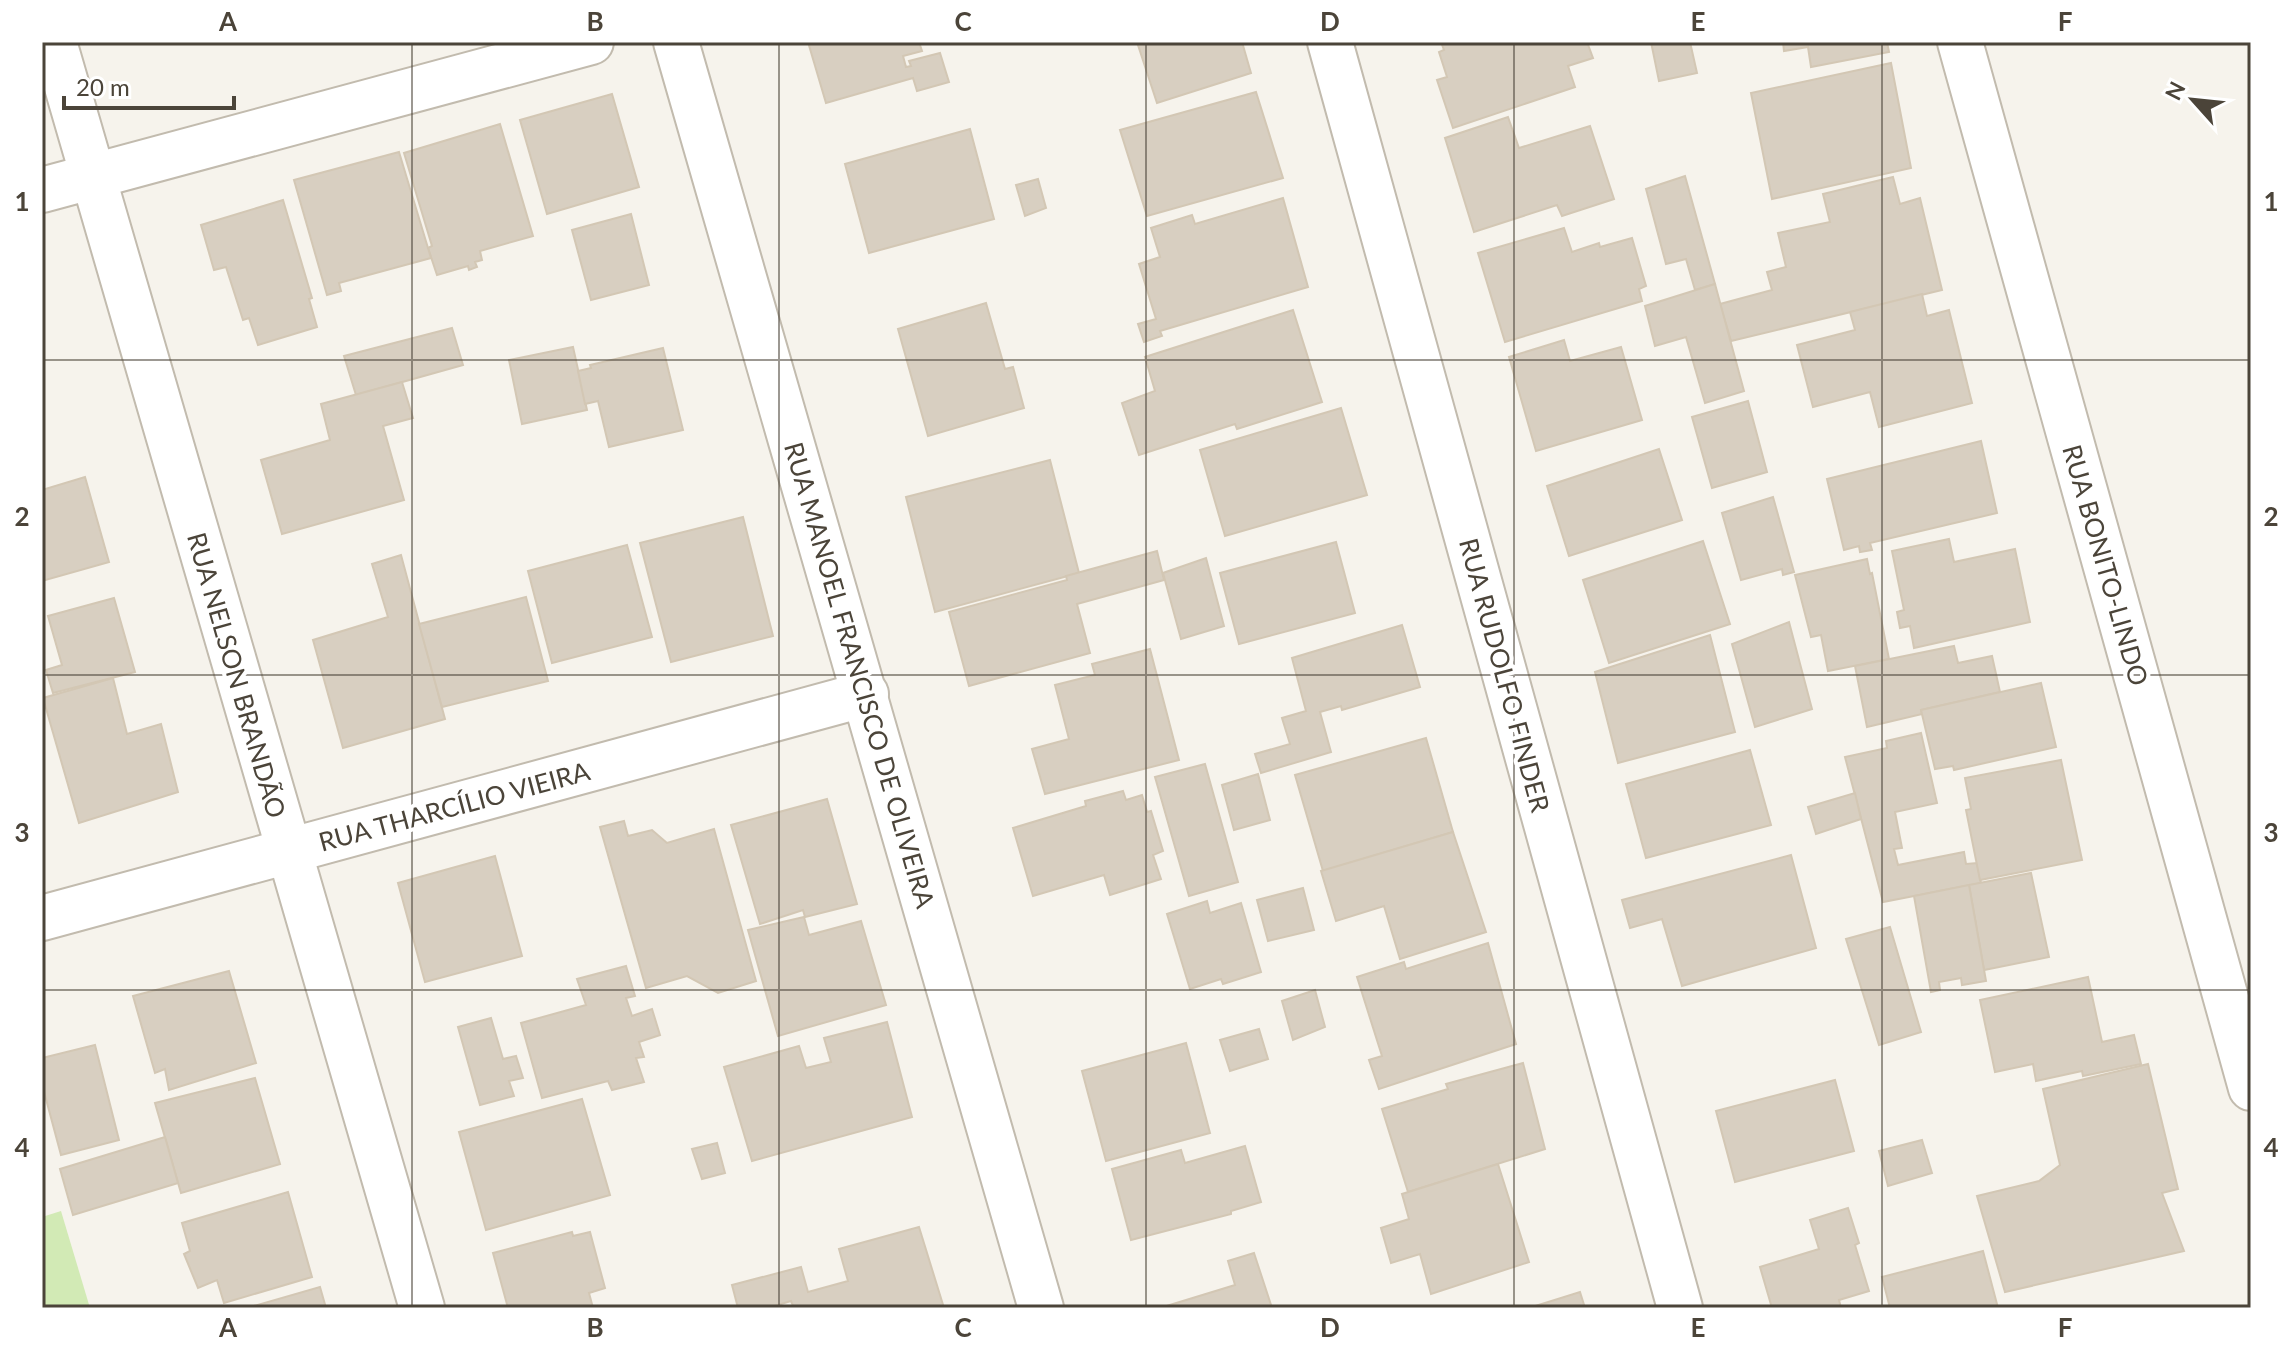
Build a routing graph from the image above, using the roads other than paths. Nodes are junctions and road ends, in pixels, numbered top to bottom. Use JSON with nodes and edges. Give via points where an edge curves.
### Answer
{"nodes":[{"id":1,"x":54,"y":42,"type":"edge"},
{"id":2,"x":591,"y":42,"type":"edge"},
{"id":3,"x":676,"y":42,"type":"edge"},
{"id":4,"x":1330,"y":42,"type":"edge"},
{"id":5,"x":1960,"y":42,"type":"edge"},
{"id":6,"x":93,"y":176,"type":"junction"},
{"id":7,"x":42,"y":190,"type":"edge"},
{"id":8,"x":866,"y":694,"type":"junction"},
{"id":9,"x":288,"y":851,"type":"junction"},
{"id":10,"x":42,"y":918,"type":"edge"},
{"id":11,"x":2251,"y":1088,"type":"edge"},
{"id":12,"x":422,"y":1308,"type":"edge"},
{"id":13,"x":1041,"y":1308,"type":"edge"},
{"id":14,"x":1680,"y":1308,"type":"edge"}],
"edges":[{"from":1,"to":6,"type":"street","name":"RUA NELSON BRANDÃO"},
{"from":2,"to":6,"type":"street"},
{"from":3,"to":8,"type":"street","name":"RUA MANOEL FRANCISCO DE OLIVEIRA"},
{"from":4,"to":14,"type":"street","name":"RUA RUDOLFO FINDER"},
{"from":5,"to":11,"type":"street","name":"RUA BONITO-LINDO"},
{"from":6,"to":7,"type":"street"},
{"from":6,"to":9,"type":"street","name":"RUA NELSON BRANDÃO"},
{"from":8,"to":9,"type":"street","name":"RUA THARCÍLIO VIEIRA"},
{"from":8,"to":13,"type":"street","name":"RUA MANOEL FRANCISCO DE OLIVEIRA"},
{"from":9,"to":10,"type":"street","name":"RUA THARCÍLIO VIEIRA"},
{"from":9,"to":12,"type":"street","name":"RUA NELSON BRANDÃO"}]}
